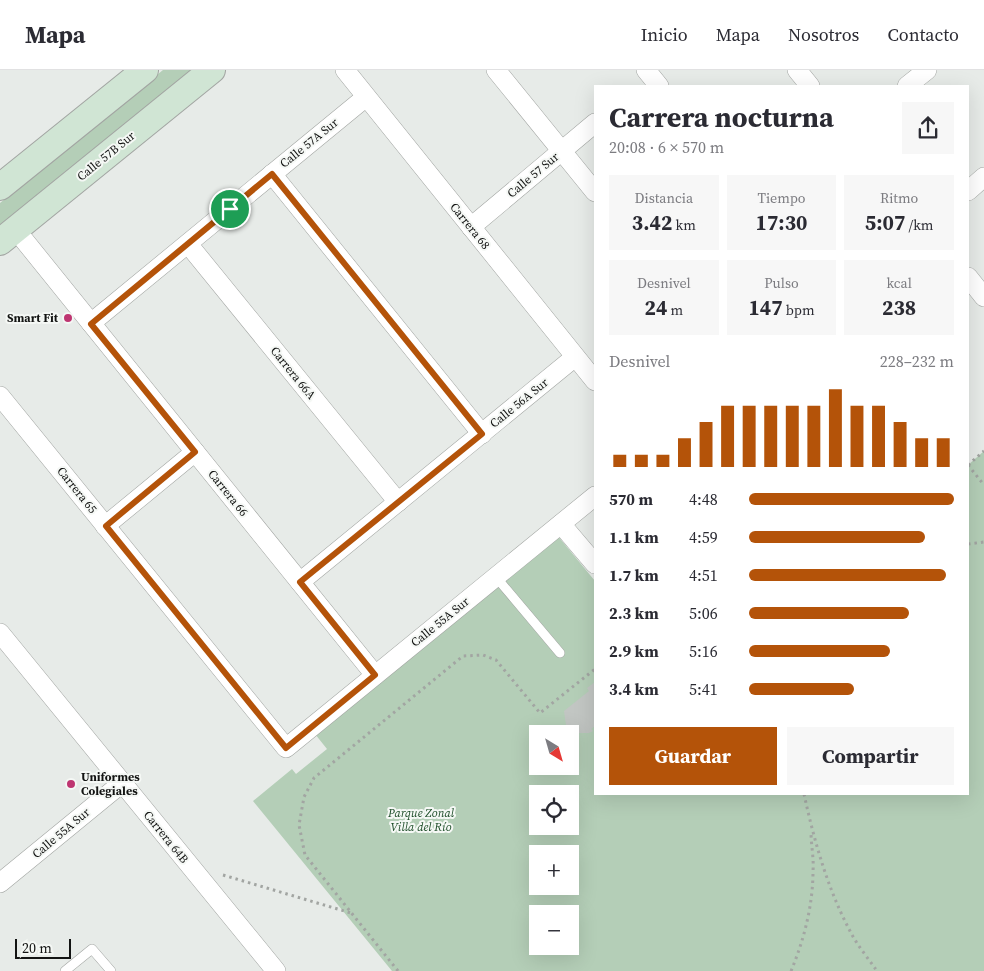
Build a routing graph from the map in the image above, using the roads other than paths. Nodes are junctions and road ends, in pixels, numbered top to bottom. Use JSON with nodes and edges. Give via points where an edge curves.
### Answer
{"nodes":[{"id":1,"x":145,"y":70,"type":"edge"},
{"id":2,"x":212,"y":70,"type":"edge"},
{"id":3,"x":345,"y":70,"type":"edge"},
{"id":4,"x":496,"y":70,"type":"edge"},
{"id":5,"x":797,"y":70,"type":"edge"},
{"id":6,"x":927,"y":70,"type":"edge"},
{"id":7,"x":809,"y":85,"type":"edge"},
{"id":8,"x":908,"y":85,"type":"edge"},
{"id":9,"x":366,"y":97,"type":"junction"},
{"id":10,"x":594,"y":125,"type":"edge"},
{"id":11,"x":562,"y":151,"type":"junction"},
{"id":12,"x":272,"y":174,"type":"junction"},
{"id":13,"x":984,"y":177,"type":"edge"},
{"id":14,"x":0,"y":188,"type":"edge"},
{"id":15,"x":969,"y":190,"type":"edge"},
{"id":16,"x":594,"y":191,"type":"edge"},
{"id":17,"x":471,"y":227,"type":"junction"},
{"id":18,"x":12,"y":241,"type":"edge"},
{"id":19,"x":188,"y":244,"type":"junction"},
{"id":20,"x":969,"y":278,"type":"edge"},
{"id":21,"x":984,"y":297,"type":"edge"},
{"id":22,"x":91,"y":324,"type":"junction"},
{"id":23,"x":576,"y":357,"type":"junction"},
{"id":24,"x":594,"y":380,"type":"edge"},
{"id":25,"x":0,"y":396,"type":"edge"},
{"id":26,"x":482,"y":434,"type":"junction"},
{"id":27,"x":195,"y":452,"type":"junction"},
{"id":28,"x":594,"y":497,"type":"edge"},
{"id":29,"x":398,"y":502,"type":"junction"},
{"id":30,"x":561,"y":524,"type":"junction"},
{"id":31,"x":106,"y":526,"type":"junction"},
{"id":32,"x":594,"y":563,"type":"edge"},
{"id":33,"x":496,"y":577,"type":"junction"},
{"id":34,"x":300,"y":582,"type":"junction"},
{"id":35,"x":0,"y":633,"type":"edge"},
{"id":36,"x":560,"y":653,"type":"dead end"},
{"id":37,"x":375,"y":675,"type":"junction"},
{"id":38,"x":286,"y":748,"type":"joint"},
{"id":39,"x":122,"y":782,"type":"junction"},
{"id":40,"x":0,"y":883,"type":"edge"},
{"id":41,"x":65,"y":971,"type":"edge"},
{"id":42,"x":111,"y":971,"type":"edge"},
{"id":43,"x":276,"y":971,"type":"edge"}],
"edges":[{"from":1,"to":14,"type":"street"},
{"from":2,"to":18,"type":"street","name":"Calle 57B Sur"},
{"from":3,"to":9,"type":"street","name":"Carrera 68"},
{"from":4,"to":11,"type":"street"},
{"from":5,"to":7,"type":"street"},
{"from":6,"to":8,"type":"street"},
{"from":9,"to":12,"type":"street","name":"Calle 57A Sur"},
{"from":9,"to":17,"type":"street","name":"Carrera 68"},
{"from":10,"to":11,"type":"street","name":"Calle 57 Sur"},
{"from":11,"to":16,"type":"street"},
{"from":11,"to":17,"type":"street","name":"Calle 57 Sur"},
{"from":12,"to":19,"type":"street","name":"Calle 57A Sur"},
{"from":12,"to":26,"type":"street"},
{"from":13,"to":15,"type":"street"},
{"from":17,"to":23,"type":"street","name":"Carrera 68"},
{"from":18,"to":22,"type":"street","name":"Carrera 66"},
{"from":19,"to":22,"type":"street","name":"Calle 57A Sur"},
{"from":19,"to":29,"type":"street","name":"Carrera 66A"},
{"from":20,"to":21,"type":"street"},
{"from":22,"to":27,"type":"street","name":"Carrera 66"},
{"from":23,"to":24,"type":"street","name":"Carrera 68"},
{"from":23,"to":26,"type":"street","name":"Calle 56A Sur"},
{"from":25,"to":31,"type":"street","name":"Carrera 65"},
{"from":26,"to":29,"type":"street","name":"Calle 56A Sur"},
{"from":27,"to":31,"type":"street"},
{"from":27,"to":34,"type":"street","name":"Carrera 66"},
{"from":28,"to":30,"type":"street","name":"Calle 55A Sur"},
{"from":29,"to":34,"type":"street","name":"Calle 56A Sur"},
{"from":30,"to":32,"type":"street"},
{"from":30,"to":33,"type":"street","name":"Calle 55A Sur"},
{"from":31,"to":38,"type":"street","name":"Carrera 65"},
{"from":33,"to":36,"type":"lane"},
{"from":33,"to":37,"type":"street","name":"Calle 55A Sur"},
{"from":34,"to":37,"type":"street","name":"Carrera 66"},
{"from":35,"to":39,"type":"street","name":"Carrera 64B"},
{"from":37,"to":38,"type":"street","name":"Calle 55A Sur"},
{"from":39,"to":40,"type":"street","name":"Calle 55A Sur"},
{"from":39,"to":43,"type":"street","name":"Carrera 64B"},
{"from":41,"to":42,"type":"lane","via":[[92,949]]}]}
